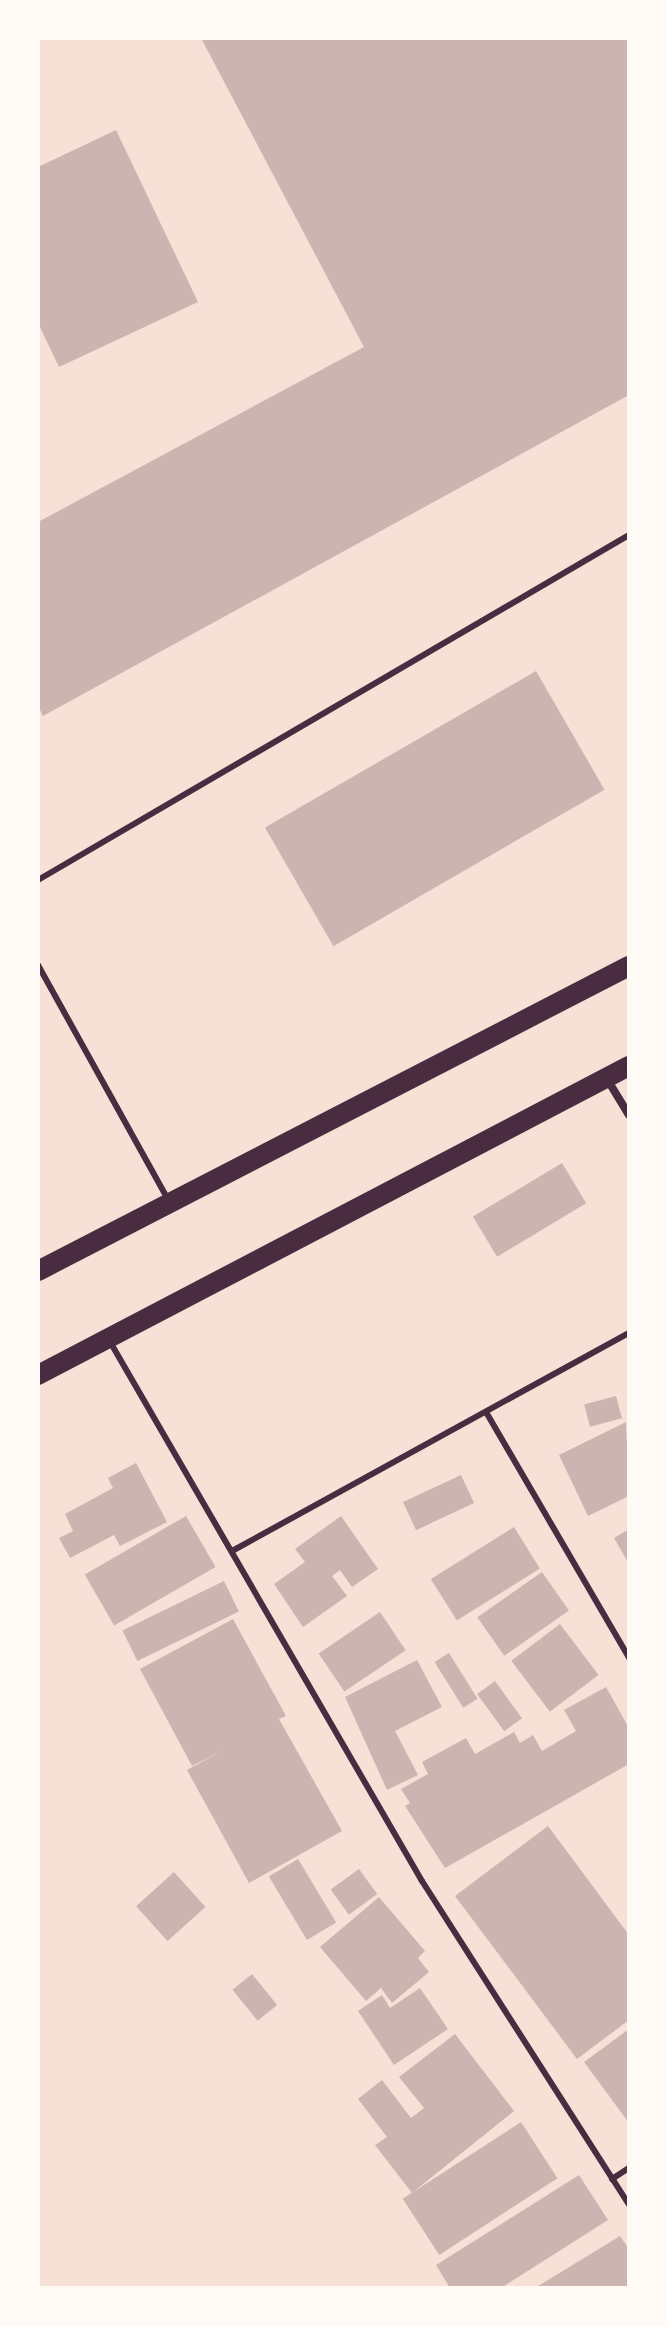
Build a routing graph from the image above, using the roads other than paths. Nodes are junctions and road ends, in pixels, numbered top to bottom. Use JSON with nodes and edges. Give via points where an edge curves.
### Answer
{"nodes":[{"id":1,"x":629,"y":535,"type":"edge"},
{"id":2,"x":38,"y":880,"type":"edge"},
{"id":3,"x":38,"y":965,"type":"edge"},
{"id":4,"x":629,"y":966,"type":"edge"},
{"id":5,"x":629,"y":1066,"type":"edge"},
{"id":6,"x":606,"y":1079,"type":"junction"},
{"id":7,"x":629,"y":1115,"type":"edge"},
{"id":8,"x":170,"y":1203,"type":"junction"},
{"id":9,"x":38,"y":1271,"type":"edge"},
{"id":10,"x":629,"y":1333,"type":"edge"},
{"id":11,"x":109,"y":1340,"type":"junction"},
{"id":12,"x":38,"y":1375,"type":"edge"},
{"id":13,"x":486,"y":1412,"type":"junction"},
{"id":14,"x":232,"y":1551,"type":"junction"},
{"id":15,"x":629,"y":1658,"type":"edge"},
{"id":16,"x":629,"y":2168,"type":"edge"},
{"id":17,"x":612,"y":2179,"type":"junction"},
{"id":18,"x":629,"y":2205,"type":"edge"}],
"edges":[{"from":1,"to":2,"type":"lane"},
{"from":3,"to":8,"type":"lane"},
{"from":4,"to":8,"type":"main road"},
{"from":5,"to":6,"type":"main road"},
{"from":6,"to":7,"type":"street"},
{"from":6,"to":11,"type":"main road"},
{"from":8,"to":9,"type":"main road"},
{"from":10,"to":13,"type":"lane"},
{"from":11,"to":12,"type":"main road"},
{"from":11,"to":14,"type":"lane"},
{"from":13,"to":14,"type":"lane"},
{"from":13,"to":15,"type":"lane"},
{"from":14,"to":17,"type":"lane","via":[[422,1881]]},
{"from":16,"to":17,"type":"lane"},
{"from":17,"to":18,"type":"lane"}]}
